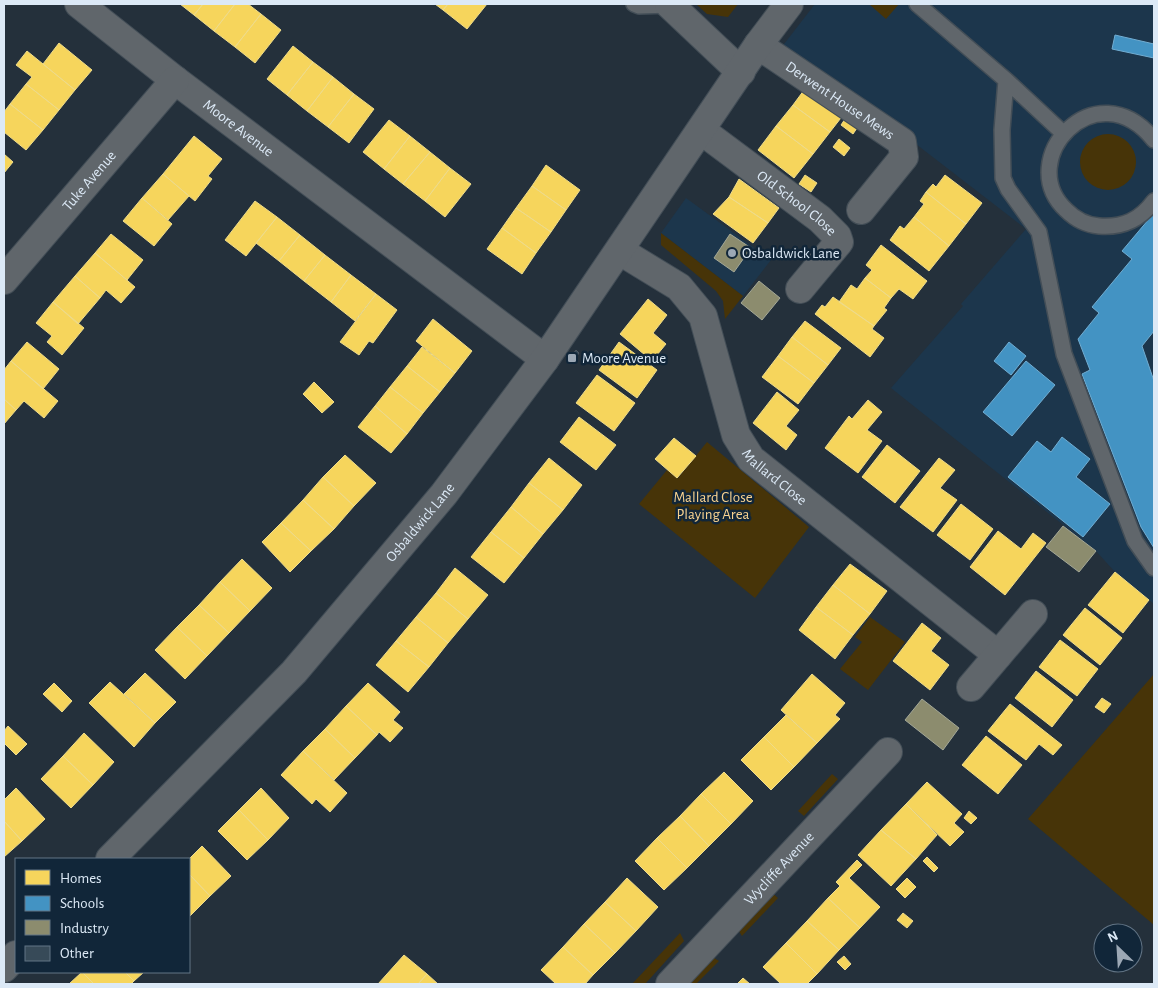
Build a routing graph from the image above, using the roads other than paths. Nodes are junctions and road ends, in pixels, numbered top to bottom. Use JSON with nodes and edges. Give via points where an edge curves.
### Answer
{"nodes":[{"id":1,"x":78,"y":4,"type":"edge"},
{"id":2,"x":634,"y":4,"type":"edge"},
{"id":3,"x":669,"y":4,"type":"edge"},
{"id":4,"x":789,"y":4,"type":"edge"},
{"id":5,"x":917,"y":4,"type":"edge"},
{"id":6,"x":758,"y":45,"type":"junction"},
{"id":7,"x":740,"y":72,"type":"junction"},
{"id":8,"x":175,"y":80,"type":"junction"},
{"id":9,"x":1006,"y":80,"type":"junction"},
{"id":10,"x":702,"y":131,"type":"junction"},
{"id":11,"x":1063,"y":134,"type":"junction"},
{"id":12,"x":1154,"y":140,"type":"edge"},
{"id":13,"x":1154,"y":201,"type":"edge"},
{"id":14,"x":861,"y":210,"type":"dead end"},
{"id":15,"x":620,"y":251,"type":"junction"},
{"id":16,"x":4,"y":280,"type":"edge"},
{"id":17,"x":800,"y":289,"type":"dead end"},
{"id":18,"x":546,"y":359,"type":"junction"},
{"id":19,"x":1154,"y":568,"type":"edge"},
{"id":20,"x":1033,"y":614,"type":"dead end"},
{"id":21,"x":998,"y":655,"type":"junction"},
{"id":22,"x":971,"y":687,"type":"dead end"},
{"id":23,"x":888,"y":752,"type":"dead end"},
{"id":24,"x":111,"y":858,"type":"edge"},
{"id":25,"x":15,"y":956,"type":"edge"},
{"id":26,"x":4,"y":968,"type":"edge"},
{"id":27,"x":670,"y":984,"type":"edge"}],
"edges":[{"from":1,"to":8,"type":"street","name":"Moore Avenue"},
{"from":2,"to":3,"type":"lane"},
{"from":3,"to":7,"type":"street"},
{"from":4,"to":6,"type":"street","name":"Osbaldwick Lane"},
{"from":5,"to":9,"type":"lane"},
{"from":6,"to":7,"type":"street","name":"Osbaldwick Lane"},
{"from":6,"to":14,"type":"street","name":"Derwent House Mews","via":[[902,142],[904,158]]},
{"from":7,"to":10,"type":"street","name":"Osbaldwick Lane"},
{"from":8,"to":16,"type":"street","name":"Tuke Avenue"},
{"from":8,"to":18,"type":"street","name":"Moore Avenue"},
{"from":9,"to":11,"type":"lane"},
{"from":9,"to":19,"type":"lane","via":[[1003,178],[1039,232],[1064,354],[1136,541]]},
{"from":10,"to":15,"type":"street","name":"Osbaldwick Lane"},
{"from":10,"to":17,"type":"street","name":"Old School Close","via":[[820,219],[837,236],[839,242]]},
{"from":11,"to":12,"type":"lane","via":[[1077,121],[1094,115],[1112,114],[1130,119]]},
{"from":11,"to":13,"type":"lane","via":[[1053,150],[1049,169],[1056,196],[1074,218],[1092,226],[1130,223],[1146,212]]},
{"from":15,"to":18,"type":"street","name":"Osbaldwick Lane"},
{"from":15,"to":21,"type":"street","name":"Mallard Close","via":[[679,287],[702,316],[736,435],[751,459]]},
{"from":18,"to":24,"type":"street","name":"Osbaldwick Lane","via":[[444,494],[294,672]]},
{"from":20,"to":21,"type":"street"},
{"from":21,"to":22,"type":"street"},
{"from":23,"to":27,"type":"street","name":"Wycliffe Avenue"},
{"from":25,"to":26,"type":"street"}]}
